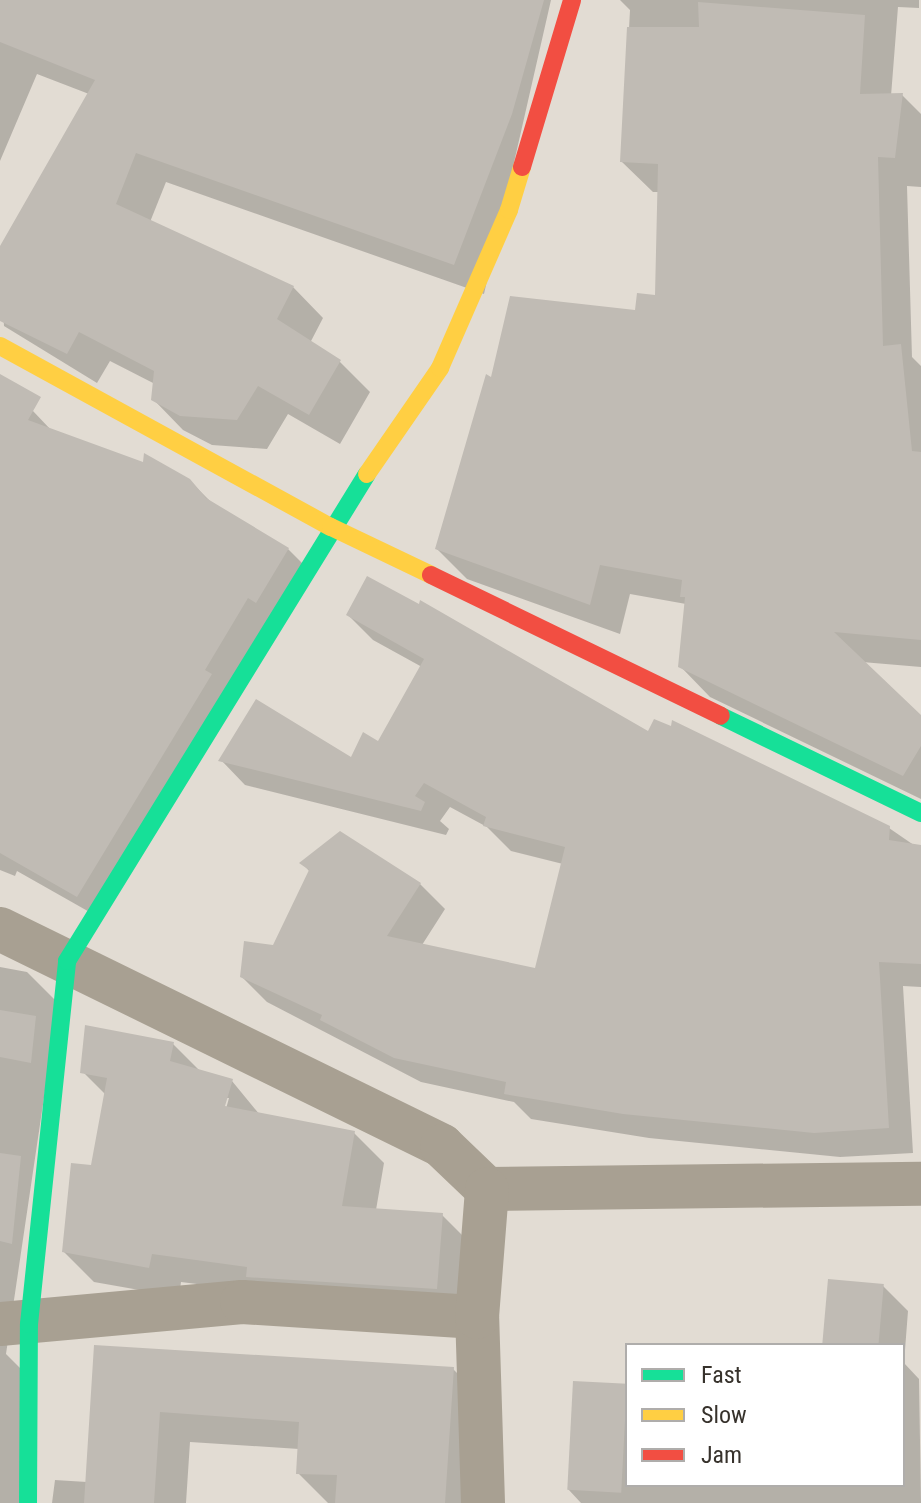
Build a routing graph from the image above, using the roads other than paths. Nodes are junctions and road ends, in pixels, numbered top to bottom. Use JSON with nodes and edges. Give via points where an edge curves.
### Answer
{"nodes":[{"id":1,"x":572,"y":0,"type":"edge"},
{"id":2,"x":0,"y":346,"type":"edge"},
{"id":3,"x":331,"y":527,"type":"junction"},
{"id":4,"x":921,"y":813,"type":"edge"},
{"id":5,"x":0,"y":929,"type":"edge"},
{"id":6,"x":67,"y":961,"type":"junction"},
{"id":7,"x":921,"y":1184,"type":"edge"},
{"id":8,"x":487,"y":1189,"type":"junction"},
{"id":9,"x":477,"y":1317,"type":"junction"},
{"id":10,"x":15,"y":1324,"type":"edge"},
{"id":11,"x":28,"y":1503,"type":"edge"},
{"id":12,"x":483,"y":1503,"type":"edge"}],
"edges":[{"from":1,"to":3,"type":"street","via":[[509,210],[440,368]]},
{"from":2,"to":3,"type":"street"},
{"from":3,"to":4,"type":"street"},
{"from":3,"to":6,"type":"street"},
{"from":5,"to":6,"type":"street"},
{"from":6,"to":8,"type":"street","via":[[442,1146]]},
{"from":6,"to":10,"type":"street"},
{"from":7,"to":8,"type":"street"},
{"from":8,"to":9,"type":"street"},
{"from":9,"to":10,"type":"street","via":[[242,1302]]},
{"from":9,"to":12,"type":"street"},
{"from":10,"to":11,"type":"street"}]}
